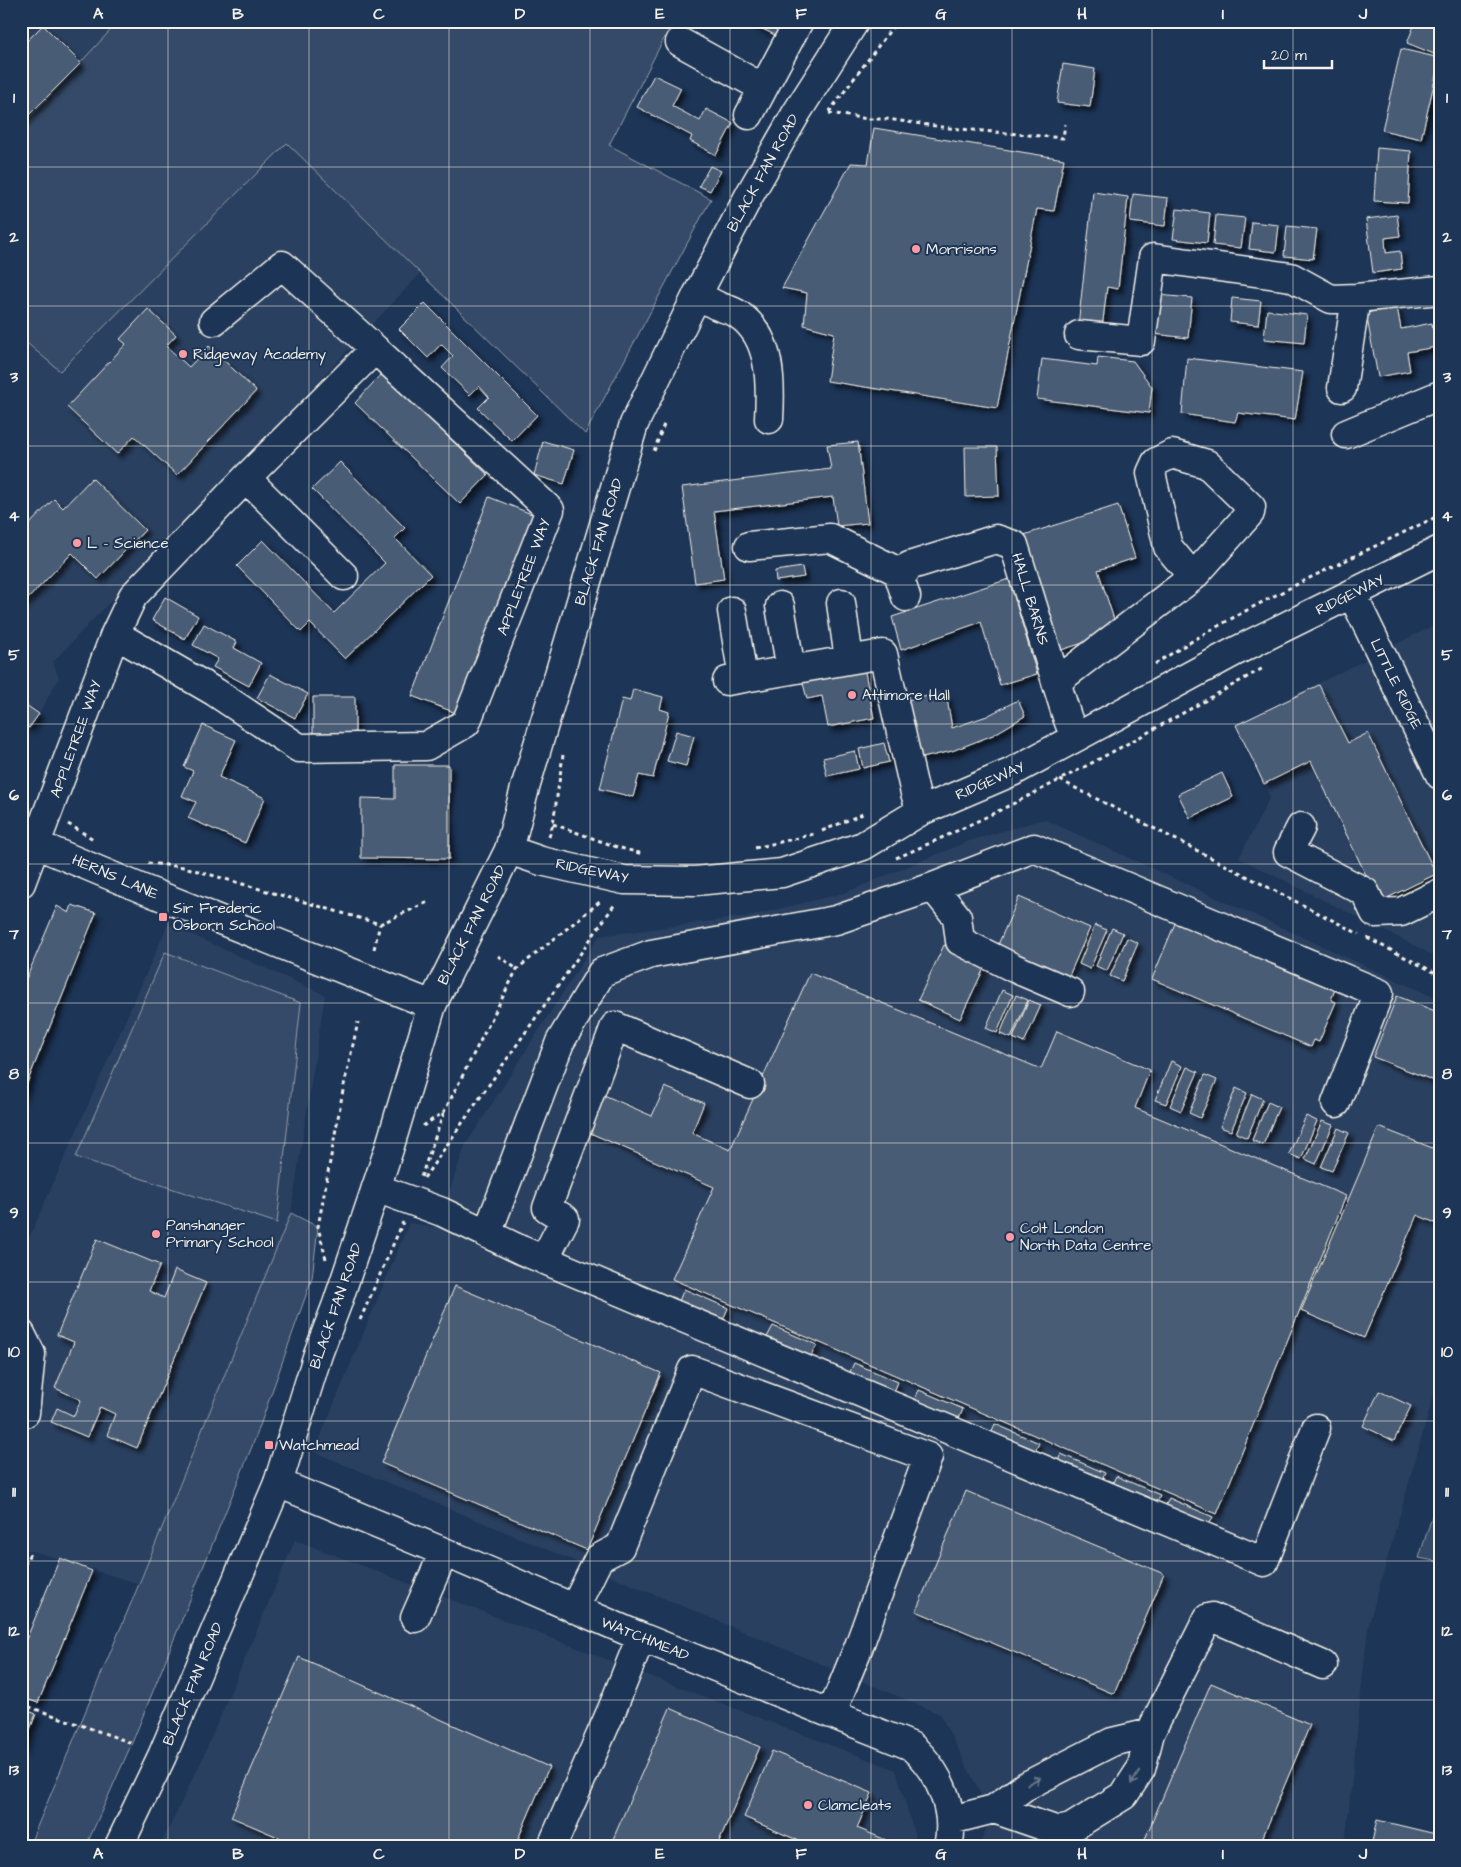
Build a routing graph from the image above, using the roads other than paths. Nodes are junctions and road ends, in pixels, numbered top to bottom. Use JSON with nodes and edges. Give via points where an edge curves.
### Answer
{"nodes":[{"id":1,"x":799,"y":21,"type":"edge"},
{"id":2,"x":854,"y":21,"type":"edge"},
{"id":3,"x":680,"y":42,"type":"dead end"},
{"id":4,"x":763,"y":88,"type":"junction"},
{"id":5,"x":749,"y":115,"type":"dead end"},
{"id":6,"x":1440,"y":290,"type":"edge"},
{"id":7,"x":697,"y":295,"type":"junction"},
{"id":8,"x":1356,"y":298,"type":"junction"},
{"id":9,"x":214,"y":321,"type":"dead end"},
{"id":10,"x":1079,"y":335,"type":"dead end"},
{"id":11,"x":375,"y":349,"type":"junction"},
{"id":12,"x":1342,"y":388,"type":"dead end"},
{"id":13,"x":1440,"y":395,"type":"edge"},
{"id":14,"x":769,"y":419,"type":"dead end"},
{"id":15,"x":1346,"y":434,"type":"dead end"},
{"id":16,"x":246,"y":478,"type":"junction"},
{"id":17,"x":750,"y":546,"type":"dead end"},
{"id":18,"x":1440,"y":550,"type":"edge"},
{"id":19,"x":344,"y":576,"type":"dead end"},
{"id":20,"x":1193,"y":576,"type":"dead end"},
{"id":21,"x":1352,"y":594,"type":"junction"},
{"id":22,"x":840,"y":603,"type":"dead end"},
{"id":23,"x":780,"y":606,"type":"dead end"},
{"id":24,"x":732,"y":611,"type":"dead end"},
{"id":25,"x":115,"y":634,"type":"junction"},
{"id":26,"x":859,"y":657,"type":"junction"},
{"id":27,"x":791,"y":670,"type":"junction"},
{"id":28,"x":1056,"y":682,"type":"junction"},
{"id":29,"x":1075,"y":738,"type":"junction"},
{"id":30,"x":1440,"y":775,"type":"edge"},
{"id":31,"x":921,"y":811,"type":"junction"},
{"id":32,"x":1301,"y":827,"type":"dead end"},
{"id":33,"x":29,"y":841,"type":"edge"},
{"id":34,"x":509,"y":850,"type":"junction"},
{"id":35,"x":21,"y":883,"type":"edge"},
{"id":36,"x":933,"y":887,"type":"junction"},
{"id":37,"x":1440,"y":893,"type":"edge"},
{"id":38,"x":1070,"y":992,"type":"dead end"},
{"id":39,"x":432,"y":1005,"type":"junction"},
{"id":40,"x":750,"y":1084,"type":"dead end"},
{"id":41,"x":1336,"y":1103,"type":"dead end"},
{"id":42,"x":376,"y":1188,"type":"junction"},
{"id":43,"x":487,"y":1234,"type":"junction"},
{"id":44,"x":544,"y":1260,"type":"junction"},
{"id":45,"x":21,"y":1334,"type":"edge"},
{"id":46,"x":25,"y":1413,"type":"dead end"},
{"id":47,"x":1316,"y":1428,"type":"dead end"},
{"id":48,"x":278,"y":1483,"type":"junction"},
{"id":49,"x":444,"y":1552,"type":"junction"},
{"id":50,"x":574,"y":1610,"type":"junction"},
{"id":51,"x":415,"y":1618,"type":"dead end"},
{"id":52,"x":641,"y":1637,"type":"junction"},
{"id":53,"x":1323,"y":1665,"type":"dead end"},
{"id":54,"x":831,"y":1714,"type":"junction"},
{"id":55,"x":1150,"y":1733,"type":"junction"},
{"id":56,"x":994,"y":1809,"type":"junction"},
{"id":57,"x":949,"y":1833,"type":"edge"},
{"id":58,"x":118,"y":1846,"type":"edge"},
{"id":59,"x":552,"y":1846,"type":"edge"}],
"edges":[{"from":1,"to":4,"type":"street"},
{"from":2,"to":7,"type":"street","name":"BLACK FAN ROAD","via":[[750,194]]},
{"from":3,"to":4,"type":"street"},
{"from":4,"to":5,"type":"street"},
{"from":6,"to":8,"type":"street"},
{"from":7,"to":14,"type":"street","via":[[738,314],[754,327],[764,349],[769,378]]},
{"from":7,"to":34,"type":"street","name":"BLACK FAN ROAD","via":[[634,424]]},
{"from":8,"to":10,"type":"street","via":[[1331,299],[1291,277],[1153,258],[1141,341]]},
{"from":8,"to":12,"type":"street"},
{"from":9,"to":11,"type":"street","via":[[282,264]]},
{"from":11,"to":16,"type":"street","name":"APPLETREE WAY"},
{"from":11,"to":25,"type":"street","name":"APPLETREE WAY","via":[[550,510],[466,723],[426,746],[299,748],[214,692]]},
{"from":13,"to":15,"type":"street"},
{"from":16,"to":19,"type":"street"},
{"from":16,"to":25,"type":"street","name":"APPLETREE WAY","via":[[133,596]]},
{"from":17,"to":28,"type":"street","name":"HALL BARNS","via":[[830,538],[905,586],[909,566],[996,539],[1014,545]]},
{"from":18,"to":21,"type":"street","name":"RIDGEWAY"},
{"from":20,"to":28,"type":"street"},
{"from":21,"to":29,"type":"street","name":"RIDGEWAY","via":[[1234,652]]},
{"from":21,"to":30,"type":"street","name":"LITTLE RIDGE"},
{"from":22,"to":26,"type":"street"},
{"from":23,"to":27,"type":"street"},
{"from":24,"to":27,"type":"street","via":[[735,680]]},
{"from":25,"to":33,"type":"street","name":"APPLETREE WAY"},
{"from":26,"to":27,"type":"street"},
{"from":26,"to":31,"type":"street","via":[[882,653],[885,656]]},
{"from":28,"to":29,"type":"street","name":"HALL BARNS"},
{"from":29,"to":31,"type":"street","name":"RIDGEWAY","via":[[1012,772]]},
{"from":31,"to":34,"type":"street","name":"RIDGEWAY","via":[[863,846],[782,873],[696,881],[624,880],[541,861]]},
{"from":32,"to":37,"type":"street","via":[[1288,852],[1365,892],[1376,913],[1401,912]]},
{"from":33,"to":35,"type":"street","name":"APPLETREE WAY"},
{"from":33,"to":39,"type":"street","name":"HERNS LANE"},
{"from":34,"to":39,"type":"street","name":"BLACK FAN ROAD"},
{"from":36,"to":38,"type":"street","via":[[957,917],[960,942]]},
{"from":36,"to":41,"type":"street","via":[[1034,848],[1379,993]]},
{"from":36,"to":43,"type":"street","via":[[836,920],[651,954],[602,972],[560,1042]]},
{"from":39,"to":42,"type":"street","name":"BLACK FAN ROAD"},
{"from":40,"to":44,"type":"street","via":[[615,1026],[546,1208],[565,1219]]},
{"from":42,"to":43,"type":"street","via":[[442,1212]]},
{"from":42,"to":48,"type":"street","name":"BLACK FAN ROAD","via":[[318,1354]]},
{"from":43,"to":44,"type":"street"},
{"from":44,"to":47,"type":"street","via":[[1264,1562]]},
{"from":45,"to":46,"type":"street","via":[[31,1354]]},
{"from":48,"to":49,"type":"street","name":"WATCHMEAD"},
{"from":48,"to":58,"type":"street","name":"BLACK FAN ROAD","via":[[162,1756]]},
{"from":49,"to":50,"type":"street","name":"WATCHMEAD"},
{"from":49,"to":51,"type":"street"},
{"from":50,"to":52,"type":"street","name":"WATCHMEAD"},
{"from":50,"to":54,"type":"street","via":[[599,1558],[620,1547],[692,1370],[928,1457]]},
{"from":52,"to":54,"type":"street","name":"WATCHMEAD"},
{"from":52,"to":59,"type":"street"},
{"from":53,"to":55,"type":"street","via":[[1208,1618]]},
{"from":54,"to":57,"type":"street","name":"WATCHMEAD","via":[[911,1746],[924,1757],[938,1778]]},
{"from":56,"to":55,"type":"street","one_way":true,"via":[[1024,1787],[1112,1742]]},
{"from":55,"to":56,"type":"street","one_way":true,"via":[[1141,1769],[1124,1795],[1070,1828],[1058,1831]]},
{"from":56,"to":57,"type":"street"}]}
